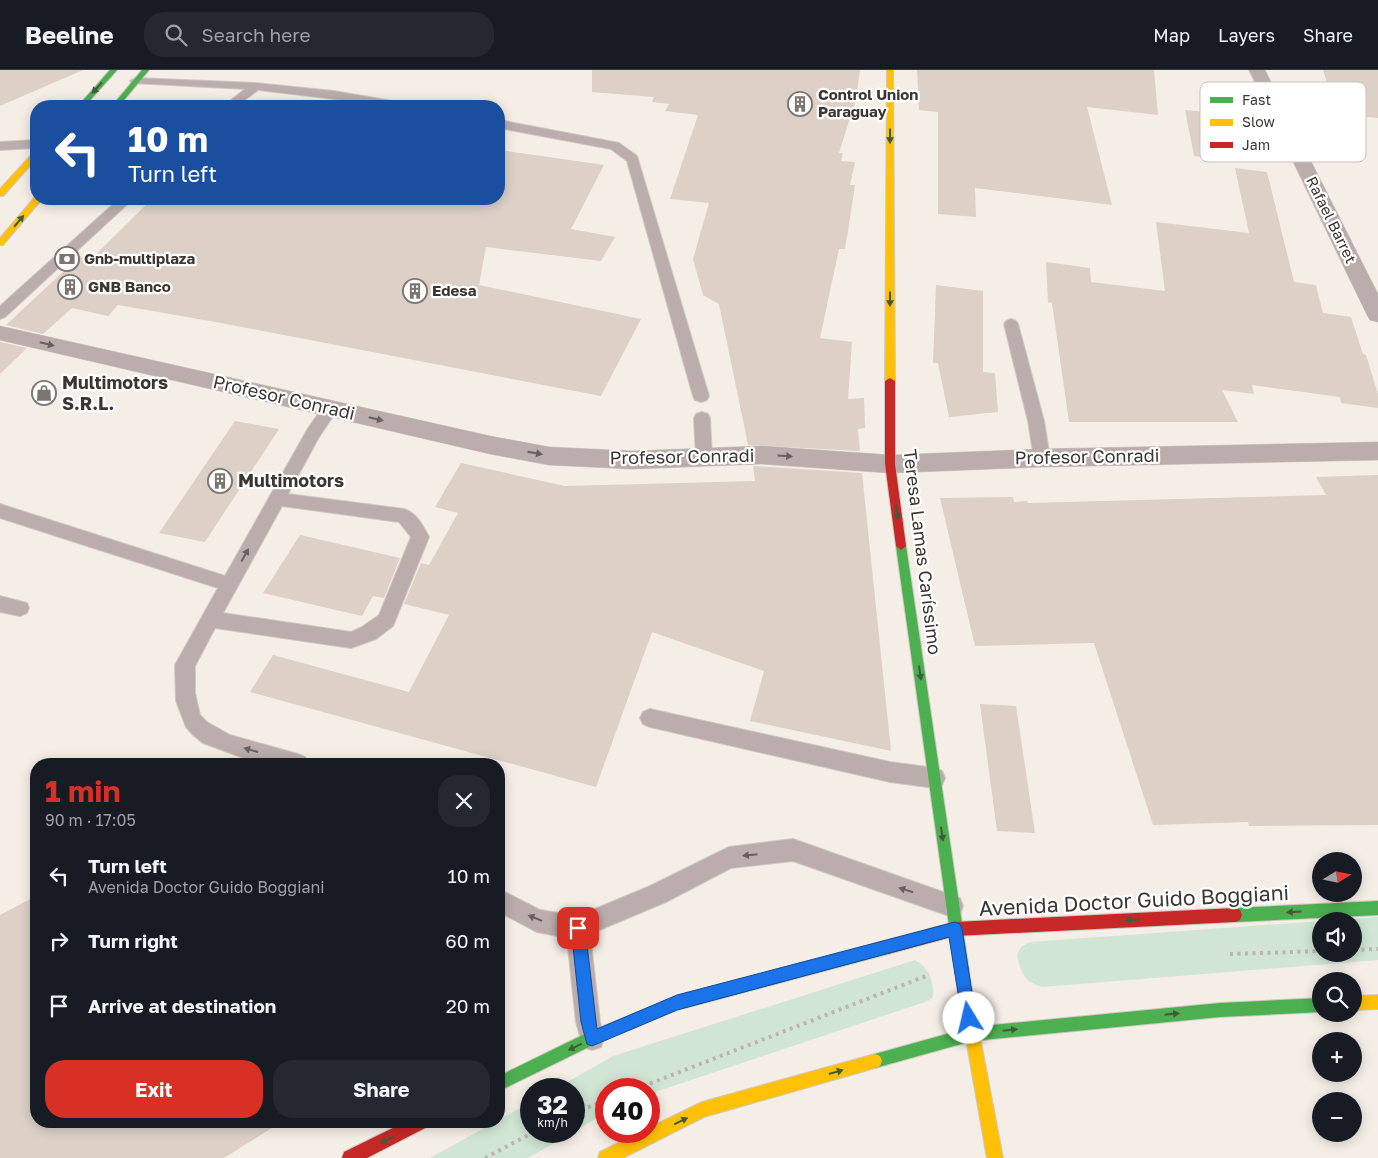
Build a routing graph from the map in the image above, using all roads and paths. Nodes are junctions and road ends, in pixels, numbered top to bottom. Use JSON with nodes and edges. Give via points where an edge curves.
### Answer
{"nodes":[{"id":1,"x":114,"y":70,"type":"edge"},
{"id":2,"x":146,"y":70,"type":"edge"},
{"id":3,"x":890,"y":70,"type":"edge"},
{"id":4,"x":1257,"y":70,"type":"edge"},
{"id":5,"x":136,"y":81,"type":"junction"},
{"id":6,"x":1263,"y":82,"type":"edge"},
{"id":7,"x":256,"y":86,"type":"junction"},
{"id":8,"x":86,"y":100,"type":"edge"},
{"id":9,"x":121,"y":100,"type":"edge"},
{"id":10,"x":238,"y":100,"type":"edge"},
{"id":11,"x":363,"y":100,"type":"edge"},
{"id":12,"x":505,"y":125,"type":"edge"},
{"id":13,"x":30,"y":144,"type":"edge"},
{"id":14,"x":0,"y":146,"type":"edge"},
{"id":15,"x":30,"y":162,"type":"edge"},
{"id":16,"x":1302,"y":162,"type":"edge"},
{"id":17,"x":1,"y":193,"type":"edge"},
{"id":18,"x":33,"y":205,"type":"edge"},
{"id":19,"x":119,"y":205,"type":"edge"},
{"id":20,"x":4,"y":207,"type":"dead end"},
{"id":21,"x":0,"y":243,"type":"edge"},
{"id":22,"x":0,"y":314,"type":"edge"},
{"id":23,"x":1378,"y":315,"type":"edge"},
{"id":24,"x":1012,"y":324,"type":"dead end"},
{"id":25,"x":0,"y":332,"type":"edge"},
{"id":26,"x":701,"y":396,"type":"dead end"},
{"id":27,"x":330,"y":409,"type":"junction"},
{"id":28,"x":702,"y":418,"type":"dead end"},
{"id":29,"x":1378,"y":451,"type":"edge"},
{"id":30,"x":704,"y":458,"type":"junction"},
{"id":31,"x":1042,"y":458,"type":"junction"},
{"id":32,"x":890,"y":464,"type":"junction"},
{"id":33,"x":276,"y":499,"type":"junction"},
{"id":34,"x":0,"y":512,"type":"edge"},
{"id":35,"x":228,"y":584,"type":"junction"},
{"id":36,"x":0,"y":604,"type":"edge"},
{"id":37,"x":20,"y":608,"type":"dead end"},
{"id":38,"x":209,"y":619,"type":"junction"},
{"id":39,"x":650,"y":718,"type":"dead end"},
{"id":40,"x":277,"y":758,"type":"edge"},
{"id":41,"x":935,"y":778,"type":"junction"},
{"id":42,"x":505,"y":903,"type":"edge"},
{"id":43,"x":952,"y":906,"type":"junction"},
{"id":44,"x":1378,"y":908,"type":"edge"},
{"id":45,"x":578,"y":928,"type":"junction"},
{"id":46,"x":955,"y":929,"type":"junction"},
{"id":47,"x":1378,"y":949,"type":"edge"},
{"id":48,"x":1362,"y":950,"type":"edge"},
{"id":49,"x":1378,"y":1002,"type":"edge"},
{"id":50,"x":1362,"y":1003,"type":"edge"},
{"id":51,"x":1312,"y":1005,"type":"edge"},
{"id":52,"x":972,"y":1034,"type":"junction"},
{"id":53,"x":592,"y":1038,"type":"junction"},
{"id":54,"x":505,"y":1081,"type":"edge"},
{"id":55,"x":410,"y":1128,"type":"edge"},
{"id":56,"x":520,"y":1139,"type":"edge"},
{"id":57,"x":350,"y":1158,"type":"edge"},
{"id":58,"x":485,"y":1158,"type":"edge"},
{"id":59,"x":606,"y":1158,"type":"edge"},
{"id":60,"x":995,"y":1158,"type":"edge"}],
"edges":[{"from":1,"to":8,"type":"main road","one_way":true},
{"from":2,"to":5,"type":"main road"},
{"from":3,"to":32,"type":"main road","name":"Teresa Lamas Caríssimo","one_way":true},
{"from":4,"to":6,"type":"street","name":"Rafael Barret"},
{"from":5,"to":7,"type":"lane"},
{"from":5,"to":9,"type":"main road"},
{"from":7,"to":10,"type":"lane"},
{"from":7,"to":11,"type":"lane"},
{"from":12,"to":26,"type":"lane","via":[[614,146],[633,159]]},
{"from":13,"to":14,"type":"lane"},
{"from":15,"to":17,"type":"main road"},
{"from":16,"to":23,"type":"street","name":"Rafael Barret"},
{"from":17,"to":20,"type":"main road"},
{"from":21,"to":18,"type":"main road","one_way":true},
{"from":19,"to":22,"type":"lane"},
{"from":24,"to":31,"type":"lane"},
{"from":25,"to":27,"type":"street","name":"Profesor Conradi","one_way":true},
{"from":27,"to":30,"type":"street","name":"Profesor Conradi","one_way":true,"via":[[549,456],[632,460]]},
{"from":27,"to":33,"type":"lane"},
{"from":28,"to":30,"type":"lane"},
{"from":29,"to":31,"type":"street","name":"Profesor Conradi"},
{"from":30,"to":32,"type":"street","name":"Profesor Conradi","one_way":true,"via":[[761,455]]},
{"from":31,"to":32,"type":"street","name":"Profesor Conradi"},
{"from":32,"to":41,"type":"main road","name":"Teresa Lamas Caríssimo","one_way":true},
{"from":35,"to":33,"type":"lane","one_way":true},
{"from":33,"to":38,"type":"lane","via":[[404,516],[414,526],[420,537],[386,620],[369,633],[351,640]]},
{"from":34,"to":35,"type":"lane"},
{"from":35,"to":38,"type":"lane"},
{"from":36,"to":37,"type":"lane"},
{"from":40,"to":38,"type":"lane","one_way":true,"via":[[215,740],[193,723],[183,684],[185,665]]},
{"from":39,"to":41,"type":"lane","via":[[890,772]]},
{"from":41,"to":43,"type":"main road","name":"Teresa Lamas Caríssimo","one_way":true},
{"from":45,"to":42,"type":"lane","one_way":true,"via":[[537,920]]},
{"from":43,"to":45,"type":"lane","one_way":true,"via":[[793,850],[729,858],[658,894]]},
{"from":43,"to":46,"type":"main road","name":"Teresa Lamas Caríssimo"},
{"from":44,"to":46,"type":"main road","name":"Avenida Doctor Guido Boggiani","one_way":true},
{"from":45,"to":53,"type":"lane"},
{"from":46,"to":52,"type":"main road","name":"Teresa Lamas Caríssimo"},
{"from":46,"to":53,"type":"main road","name":"Avenida Doctor Guido Boggiani","via":[[677,1002]]},
{"from":47,"to":48,"type":"path"},
{"from":49,"to":50,"type":"main road"},
{"from":52,"to":51,"type":"main road","one_way":true},
{"from":59,"to":52,"type":"main road","one_way":true,"via":[[702,1110]]},
{"from":52,"to":60,"type":"main road","name":"Teresa Lamas Caríssimo"},
{"from":53,"to":54,"type":"main road","name":"Avenida Doctor Guido Boggiani","one_way":true},
{"from":55,"to":57,"type":"main road","one_way":true},
{"from":56,"to":58,"type":"path"}]}
